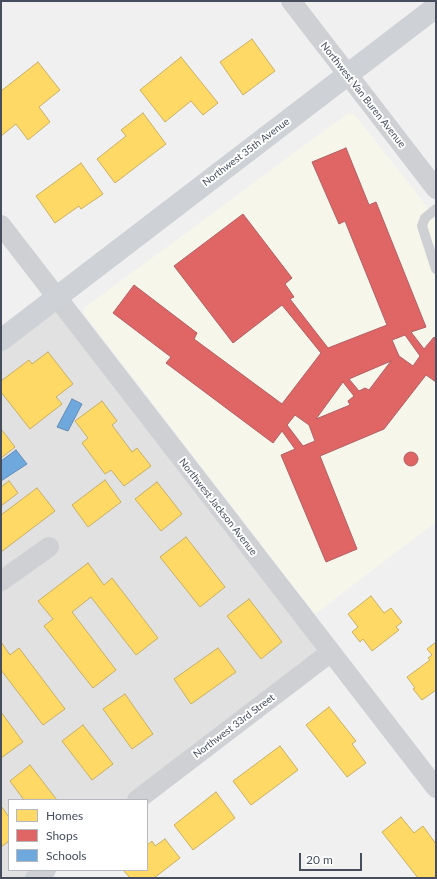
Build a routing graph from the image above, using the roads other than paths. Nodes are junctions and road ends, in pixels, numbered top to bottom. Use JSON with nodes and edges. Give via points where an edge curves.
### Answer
{"nodes":[{"id":1,"x":291,"y":1,"type":"edge"},
{"id":2,"x":436,"y":7,"type":"edge"},
{"id":3,"x":347,"y":75,"type":"junction"},
{"id":4,"x":436,"y":189,"type":"edge"},
{"id":5,"x":436,"y":209,"type":"edge"},
{"id":6,"x":1,"y":225,"type":"edge"},
{"id":7,"x":436,"y":269,"type":"edge"},
{"id":8,"x":56,"y":298,"type":"junction"},
{"id":9,"x":1,"y":340,"type":"edge"},
{"id":10,"x":49,"y":547,"type":"dead end"},
{"id":11,"x":1,"y":581,"type":"edge"},
{"id":12,"x":331,"y":652,"type":"junction"},
{"id":13,"x":436,"y":788,"type":"edge"},
{"id":14,"x":138,"y":799,"type":"edge"},
{"id":15,"x":45,"y":871,"type":"edge"},
{"id":16,"x":35,"y":878,"type":"edge"}],
"edges":[{"from":1,"to":3,"type":"street","name":"Northwest Van Buren Avenue"},
{"from":2,"to":3,"type":"main road","name":"Northwest 35th Avenue"},
{"from":3,"to":4,"type":"street","name":"Northwest Van Buren Avenue"},
{"from":3,"to":8,"type":"main road","name":"Northwest 35th Avenue"},
{"from":5,"to":7,"type":"lane","via":[[425,218],[422,226]]},
{"from":6,"to":8,"type":"street","name":"Northwest Jackson Avenue"},
{"from":8,"to":9,"type":"main road","name":"Northwest 35th Avenue"},
{"from":8,"to":12,"type":"street","name":"Northwest Jackson Avenue"},
{"from":10,"to":11,"type":"street"},
{"from":12,"to":13,"type":"street","name":"Northwest Jackson Avenue"},
{"from":12,"to":14,"type":"street","name":"Northwest 33rd Street"},
{"from":15,"to":16,"type":"street"}]}
